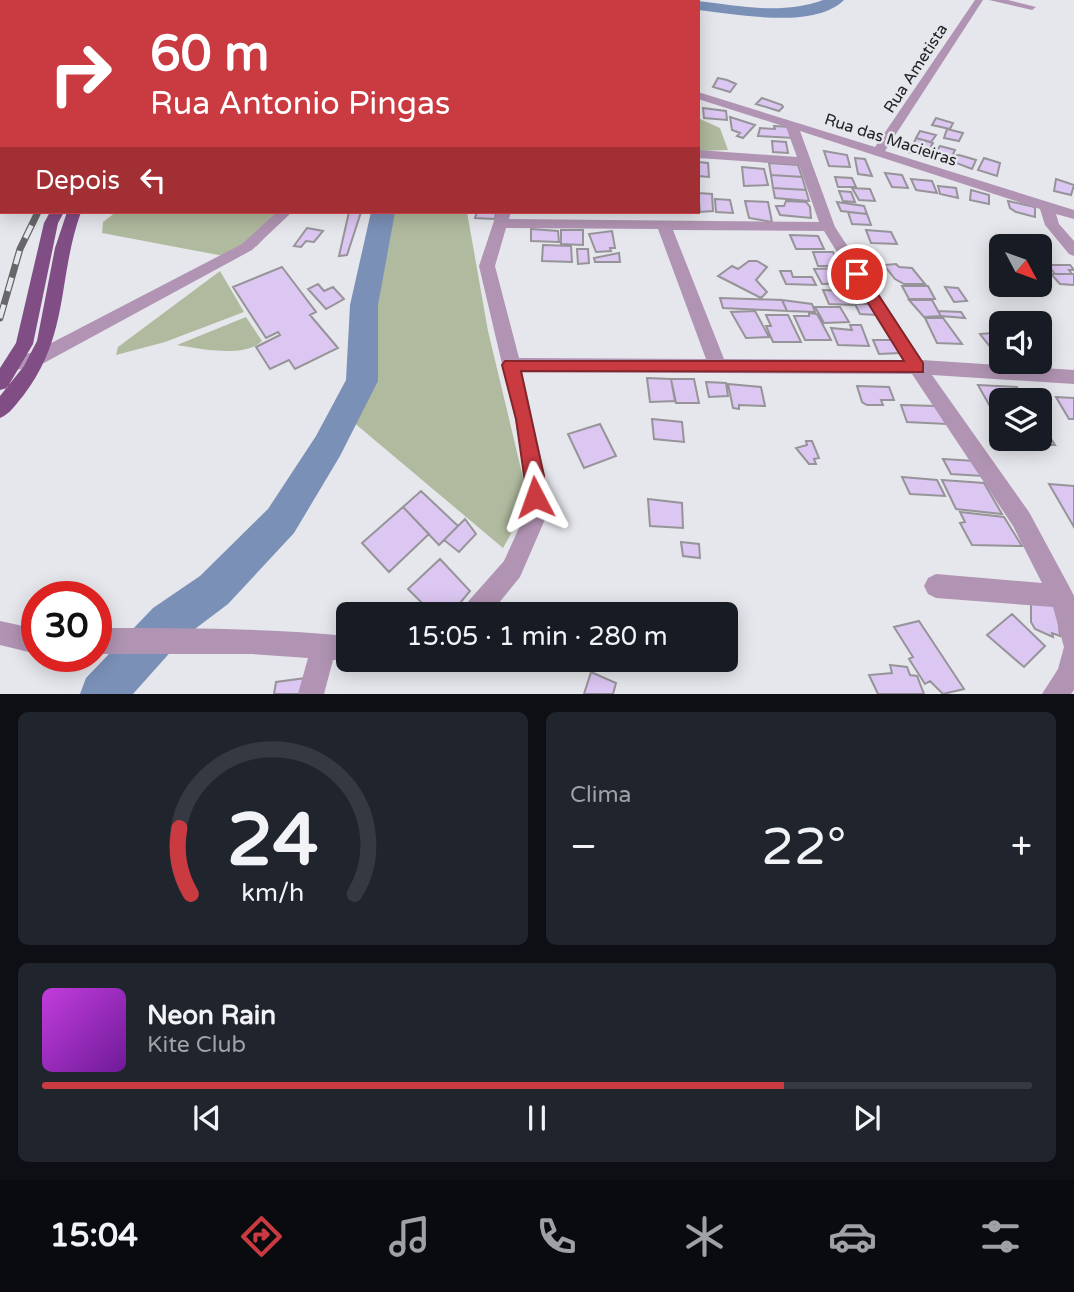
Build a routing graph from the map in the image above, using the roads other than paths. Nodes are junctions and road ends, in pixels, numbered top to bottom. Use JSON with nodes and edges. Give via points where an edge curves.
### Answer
{"nodes":[{"id":1,"x":979,"y":0,"type":"edge"},
{"id":2,"x":993,"y":0,"type":"edge"},
{"id":3,"x":1032,"y":8,"type":"dead end"},
{"id":4,"x":700,"y":96,"type":"edge"},
{"id":5,"x":792,"y":126,"type":"junction"},
{"id":6,"x":877,"y":153,"type":"junction"},
{"id":7,"x":700,"y":154,"type":"edge"},
{"id":8,"x":803,"y":161,"type":"junction"},
{"id":9,"x":1047,"y":208,"type":"junction"},
{"id":10,"x":56,"y":214,"type":"edge"},
{"id":11,"x":73,"y":214,"type":"edge"},
{"id":12,"x":283,"y":214,"type":"edge"},
{"id":13,"x":1074,"y":215,"type":"edge"},
{"id":14,"x":502,"y":217,"type":"edge"},
{"id":15,"x":664,"y":225,"type":"junction"},
{"id":16,"x":828,"y":227,"type":"junction"},
{"id":17,"x":1074,"y":251,"type":"edge"},
{"id":18,"x":38,"y":358,"type":"junction"},
{"id":19,"x":13,"y":364,"type":"junction"},
{"id":20,"x":511,"y":365,"type":"junction"},
{"id":21,"x":718,"y":366,"type":"junction"},
{"id":22,"x":917,"y":368,"type":"junction"},
{"id":23,"x":1074,"y":377,"type":"edge"},
{"id":24,"x":0,"y":383,"type":"edge"},
{"id":25,"x":0,"y":410,"type":"edge"},
{"id":26,"x":936,"y":586,"type":"dead end"},
{"id":27,"x":1062,"y":596,"type":"junction"},
{"id":28,"x":484,"y":602,"type":"edge"},
{"id":29,"x":0,"y":633,"type":"edge"},
{"id":30,"x":21,"y":638,"type":"edge"},
{"id":31,"x":1074,"y":640,"type":"edge"},
{"id":32,"x":112,"y":641,"type":"edge"},
{"id":33,"x":336,"y":647,"type":"edge"},
{"id":34,"x":1074,"y":654,"type":"edge"},
{"id":35,"x":312,"y":694,"type":"edge"},
{"id":36,"x":1055,"y":694,"type":"edge"}],
"edges":[{"from":1,"to":6,"type":"street","name":"Rua Ametista"},
{"from":2,"to":3,"type":"street"},
{"from":4,"to":5,"type":"street","name":"Rua das Macieiras"},
{"from":5,"to":6,"type":"street","name":"Rua das Macieiras"},
{"from":5,"to":8,"type":"street"},
{"from":6,"to":9,"type":"street","name":"Rua das Macieiras"},
{"from":7,"to":8,"type":"street"},
{"from":8,"to":16,"type":"street"},
{"from":9,"to":13,"type":"street","name":"Rua das Macieiras"},
{"from":9,"to":17,"type":"street","via":[[1052,225]]},
{"from":10,"to":19,"type":"main road","via":[[24,344]]},
{"from":11,"to":18,"type":"main road"},
{"from":12,"to":18,"type":"street","via":[[247,247]]},
{"from":14,"to":15,"type":"street"},
{"from":14,"to":20,"type":"street","via":[[487,266]]},
{"from":15,"to":16,"type":"street"},
{"from":15,"to":21,"type":"street"},
{"from":16,"to":22,"type":"street"},
{"from":18,"to":19,"type":"street"},
{"from":18,"to":25,"type":"main road"},
{"from":19,"to":24,"type":"main road"},
{"from":20,"to":21,"type":"street"},
{"from":20,"to":28,"type":"street","via":[[535,476],[535,517],[512,569]]},
{"from":21,"to":22,"type":"street"},
{"from":22,"to":23,"type":"street"},
{"from":22,"to":27,"type":"street","via":[[1021,519]]},
{"from":26,"to":27,"type":"street"},
{"from":27,"to":31,"type":"street"},
{"from":29,"to":30,"type":"street"},
{"from":32,"to":33,"type":"street"},
{"from":33,"to":35,"type":"street"},
{"from":34,"to":36,"type":"street","via":[[1069,675]]}]}
